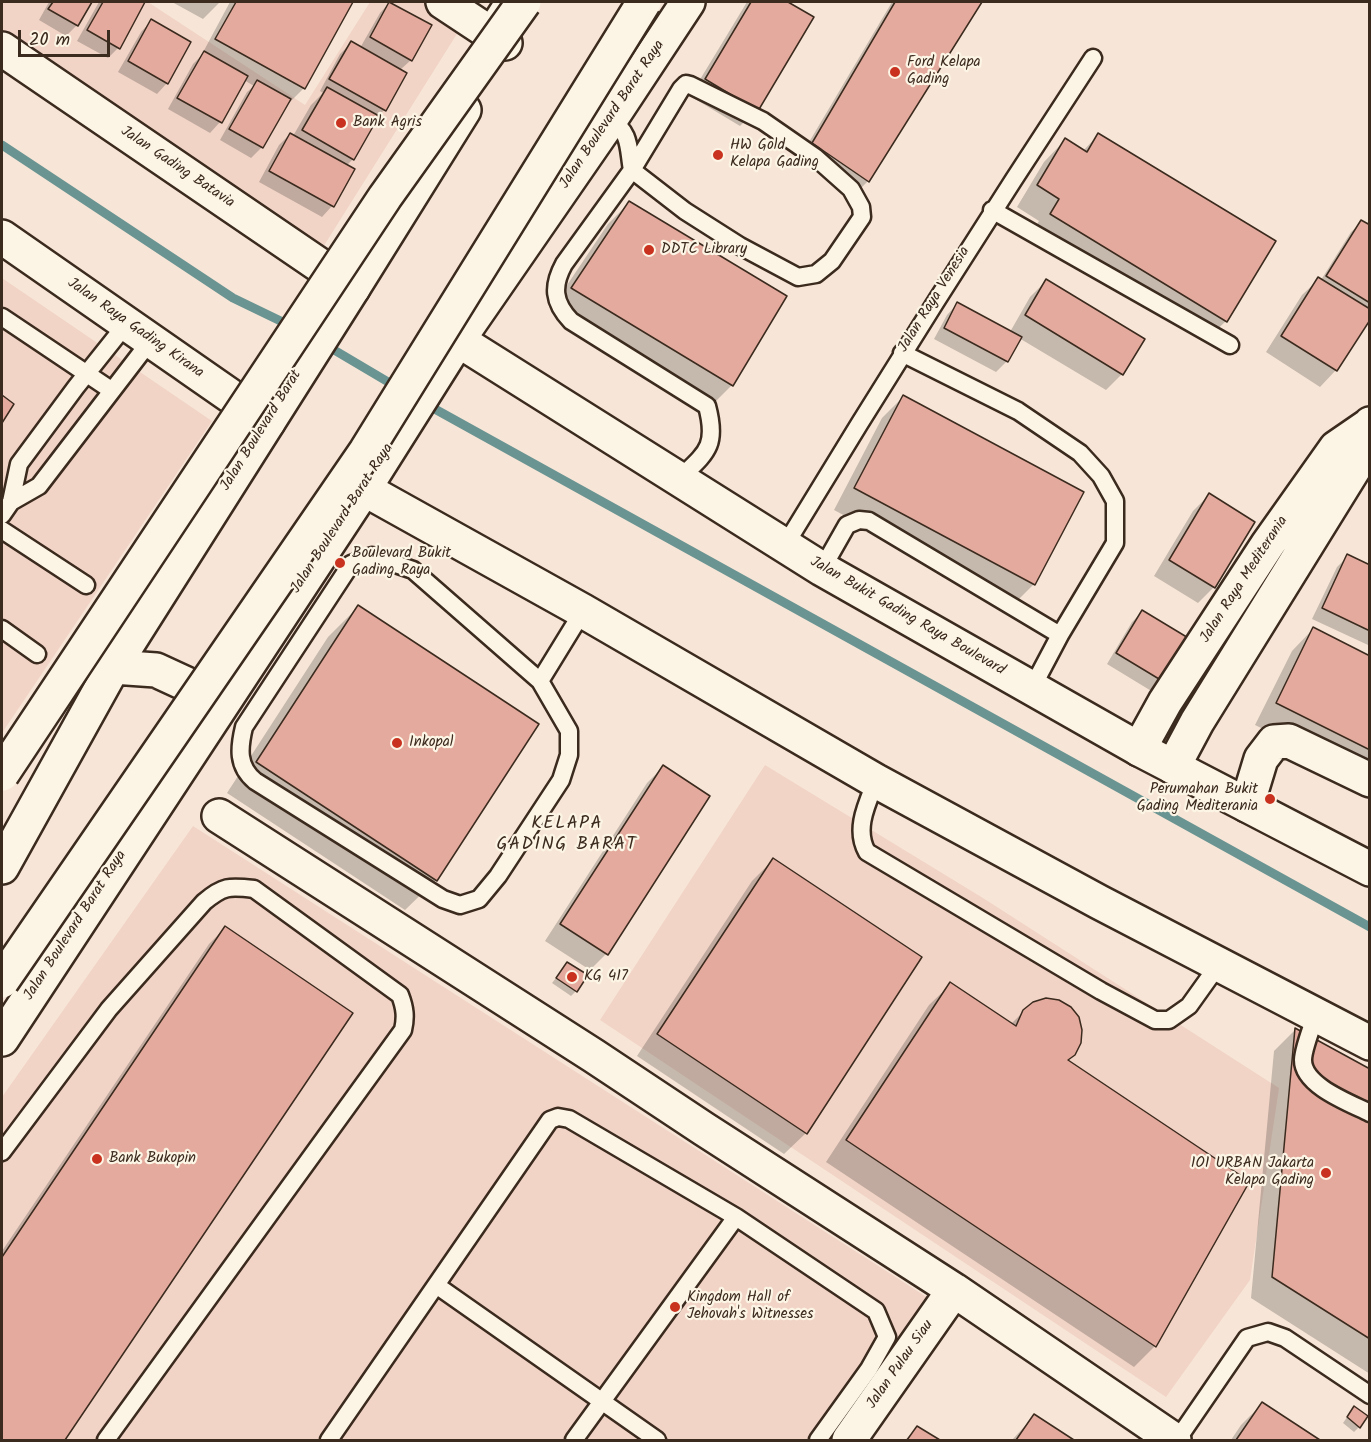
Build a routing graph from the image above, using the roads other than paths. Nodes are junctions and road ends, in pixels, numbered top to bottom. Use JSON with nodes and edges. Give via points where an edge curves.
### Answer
{"nodes":[{"id":1,"x":443,"y":2,"type":"edge"},
{"id":2,"x":503,"y":2,"type":"edge"},
{"id":3,"x":524,"y":2,"type":"edge"},
{"id":4,"x":531,"y":2,"type":"edge"},
{"id":5,"x":644,"y":2,"type":"edge"},
{"id":6,"x":688,"y":2,"type":"edge"},
{"id":7,"x":495,"y":36,"type":"junction"},
{"id":8,"x":2,"y":49,"type":"edge"},
{"id":9,"x":1093,"y":58,"type":"dead end"},
{"id":10,"x":610,"y":120,"type":"junction"},
{"id":11,"x":632,"y":170,"type":"junction"},
{"id":12,"x":992,"y":210,"type":"junction"},
{"id":13,"x":2,"y":237,"type":"edge"},
{"id":14,"x":342,"y":281,"type":"junction"},
{"id":15,"x":2,"y":317,"type":"edge"},
{"id":16,"x":139,"y":331,"type":"junction"},
{"id":17,"x":1230,"y":345,"type":"dead end"},
{"id":18,"x":453,"y":347,"type":"junction"},
{"id":19,"x":902,"y":353,"type":"junction"},
{"id":20,"x":87,"y":374,"type":"junction"},
{"id":21,"x":111,"y":390,"type":"junction"},
{"id":22,"x":274,"y":411,"type":"junction"},
{"id":23,"x":1369,"y":425,"type":"edge"},
{"id":24,"x":1354,"y":460,"type":"edge"},
{"id":25,"x":689,"y":487,"type":"junction"},
{"id":26,"x":364,"y":489,"type":"junction"},
{"id":27,"x":6,"y":509,"type":"edge"},
{"id":28,"x":2,"y":530,"type":"edge"},
{"id":29,"x":775,"y":541,"type":"junction"},
{"id":30,"x":822,"y":569,"type":"junction"},
{"id":31,"x":1244,"y":581,"type":"junction"},
{"id":32,"x":86,"y":585,"type":"dead end"},
{"id":33,"x":1272,"y":599,"type":"junction"},
{"id":34,"x":583,"y":611,"type":"junction"},
{"id":35,"x":2,"y":629,"type":"edge"},
{"id":36,"x":1060,"y":635,"type":"junction"},
{"id":37,"x":37,"y":654,"type":"dead end"},
{"id":38,"x":112,"y":667,"type":"junction"},
{"id":39,"x":540,"y":681,"type":"junction"},
{"id":40,"x":1032,"y":688,"type":"junction"},
{"id":41,"x":230,"y":719,"type":"junction"},
{"id":42,"x":1139,"y":748,"type":"junction"},
{"id":43,"x":1173,"y":766,"type":"junction"},
{"id":44,"x":2,"y":774,"type":"edge"},
{"id":45,"x":1370,"y":780,"type":"edge"},
{"id":46,"x":876,"y":781,"type":"junction"},
{"id":47,"x":1247,"y":805,"type":"junction"},
{"id":48,"x":219,"y":816,"type":"dead end"},
{"id":49,"x":2,"y":867,"type":"edge"},
{"id":50,"x":1370,"y":869,"type":"edge"},
{"id":51,"x":1219,"y":964,"type":"junction"},
{"id":52,"x":2,"y":981,"type":"edge"},
{"id":53,"x":1316,"y":1015,"type":"junction"},
{"id":54,"x":2,"y":1039,"type":"edge"},
{"id":55,"x":1370,"y":1043,"type":"edge"},
{"id":56,"x":1370,"y":1113,"type":"edge"},
{"id":57,"x":2,"y":1152,"type":"edge"},
{"id":58,"x":736,"y":1217,"type":"junction"},
{"id":59,"x":436,"y":1285,"type":"junction"},
{"id":60,"x":954,"y":1290,"type":"junction"},
{"id":61,"x":1370,"y":1395,"type":"edge"},
{"id":62,"x":601,"y":1401,"type":"junction"},
{"id":63,"x":1180,"y":1436,"type":"edge"},
{"id":64,"x":106,"y":1440,"type":"edge"},
{"id":65,"x":329,"y":1440,"type":"edge"},
{"id":66,"x":574,"y":1440,"type":"edge"},
{"id":67,"x":657,"y":1440,"type":"edge"},
{"id":68,"x":818,"y":1440,"type":"edge"},
{"id":69,"x":849,"y":1440,"type":"edge"}],
"edges":[{"from":1,"to":7,"type":"main road"},
{"from":2,"to":7,"type":"lane"},
{"from":3,"to":44,"type":"main road","bridge":true,"via":[[385,197]]},
{"from":4,"to":7,"type":"main road","name":"Jalan Boulevard Barat"},
{"from":5,"to":52,"type":"main road","bridge":true,"via":[[366,451]]},
{"from":6,"to":10,"type":"main road","name":"Jalan Boulevard Barat Raya"},
{"from":7,"to":14,"type":"main road","name":"Jalan Boulevard Barat"},
{"from":8,"to":14,"type":"main road","name":"Jalan Gading Batavia"},
{"from":9,"to":12,"type":"lane","name":"Jalan Raya Venesia"},
{"from":10,"to":11,"type":"lane","via":[[622,126]]},
{"from":10,"to":18,"type":"main road","name":"Jalan Boulevard Barat Raya"},
{"from":11,"to":11,"type":"lane","via":[[685,211],[798,277],[816,274],[832,261],[862,217],[851,189],[815,157],[763,122],[686,84]]},
{"from":11,"to":25,"type":"lane","via":[[557,277],[559,309],[570,321],[707,406],[711,441]]},
{"from":12,"to":17,"type":"lane"},
{"from":12,"to":19,"type":"lane","name":"Jalan Raya Venesia"},
{"from":13,"to":16,"type":"main road","name":"Jalan Raya Gading Kirana"},
{"from":14,"to":22,"type":"main road","name":"Jalan Boulevard Barat","via":[[333,319]]},
{"from":15,"to":20,"type":"lane"},
{"from":16,"to":20,"type":"lane"},
{"from":16,"to":21,"type":"lane"},
{"from":16,"to":22,"type":"main road","name":"Jalan Raya Gading Kirana"},
{"from":18,"to":25,"type":"main road","name":"Jalan Bukit Gading Raya Boulevard"},
{"from":18,"to":26,"type":"main road","name":"Jalan Boulevard Barat Raya"},
{"from":19,"to":29,"type":"lane","name":"Jalan Raya Venesia"},
{"from":19,"to":36,"type":"lane","via":[[1018,411],[1080,453],[1101,476],[1115,501],[1115,543]]},
{"from":20,"to":21,"type":"lane"},
{"from":20,"to":27,"type":"lane","via":[[20,464]]},
{"from":21,"to":27,"type":"lane","via":[[39,486]]},
{"from":22,"to":38,"type":"main road","name":"Jalan Boulevard Barat"},
{"from":23,"to":24,"type":"main road","name":"Jalan Raya Mediterania"},
{"from":24,"to":31,"type":"main road","name":"Jalan Raya Mediterania","via":[[1268,544]]},
{"from":24,"to":33,"type":"main road","name":"Jalan Raya Mediterania"},
{"from":25,"to":29,"type":"main road","name":"Jalan Bukit Gading Raya Boulevard"},
{"from":26,"to":34,"type":"main road"},
{"from":26,"to":41,"type":"main road","name":"Jalan Boulevard Barat Raya"},
{"from":28,"to":32,"type":"lane"},
{"from":29,"to":30,"type":"main road","name":"Jalan Bukit Gading Raya Boulevard"},
{"from":30,"to":36,"type":"lane","via":[[847,525],[869,521]]},
{"from":30,"to":40,"type":"main road","name":"Jalan Bukit Gading Raya Boulevard"},
{"from":31,"to":33,"type":"main road"},
{"from":31,"to":42,"type":"main road","name":"Jalan Raya Mediterania"},
{"from":33,"to":43,"type":"main road","name":"Jalan Raya Mediterania"},
{"from":34,"to":39,"type":"lane"},
{"from":34,"to":46,"type":"main road"},
{"from":35,"to":37,"type":"lane"},
{"from":36,"to":40,"type":"lane"},
{"from":38,"to":41,"type":"main road","via":[[156,670],[195,688]]},
{"from":38,"to":49,"type":"main road","name":"Jalan Boulevard Barat"},
{"from":39,"to":41,"type":"lane","via":[[413,570],[372,556],[351,564]]},
{"from":39,"to":41,"type":"lane","via":[[569,731],[561,780],[498,876],[479,899],[460,905],[433,893],[245,773],[241,739]]},
{"from":40,"to":42,"type":"main road","name":"Jalan Bukit Gading Raya Boulevard"},
{"from":41,"to":54,"type":"main road","name":"Jalan Boulevard Barat Raya"},
{"from":42,"to":43,"type":"main road","name":"Jalan Bukit Gading Raya Boulevard"},
{"from":43,"to":47,"type":"main road","name":"Jalan Bukit Gading Raya Boulevard"},
{"from":45,"to":47,"type":"main road","via":[[1289,741],[1274,742],[1261,759]]},
{"from":46,"to":51,"type":"main road"},
{"from":46,"to":51,"type":"lane","via":[[864,814],[861,840],[867,852],[1137,1011],[1155,1020],[1169,1020],[1189,1006]]},
{"from":47,"to":50,"type":"main road","name":"Jalan Bukit Gading Raya Boulevard"},
{"from":48,"to":60,"type":"main road"},
{"from":51,"to":53,"type":"main road"},
{"from":53,"to":55,"type":"main road"},
{"from":53,"to":56,"type":"lane","via":[[1303,1060],[1306,1072],[1327,1091]]},
{"from":57,"to":64,"type":"lane","via":[[109,1009],[219,890],[232,886],[254,888],[400,995],[405,1006],[403,1030]]},
{"from":58,"to":59,"type":"lane","via":[[569,1119],[558,1117],[550,1120]]},
{"from":58,"to":62,"type":"lane"},
{"from":58,"to":68,"type":"lane","via":[[876,1311],[887,1336],[869,1369]]},
{"from":59,"to":62,"type":"lane"},
{"from":59,"to":65,"type":"lane"},
{"from":60,"to":63,"type":"main road"},
{"from":60,"to":69,"type":"main road","name":"Jalan Pulau Siau"},
{"from":61,"to":63,"type":"lane","via":[[1285,1338],[1268,1332],[1247,1338]]},
{"from":62,"to":66,"type":"lane"},
{"from":62,"to":67,"type":"lane"}]}
